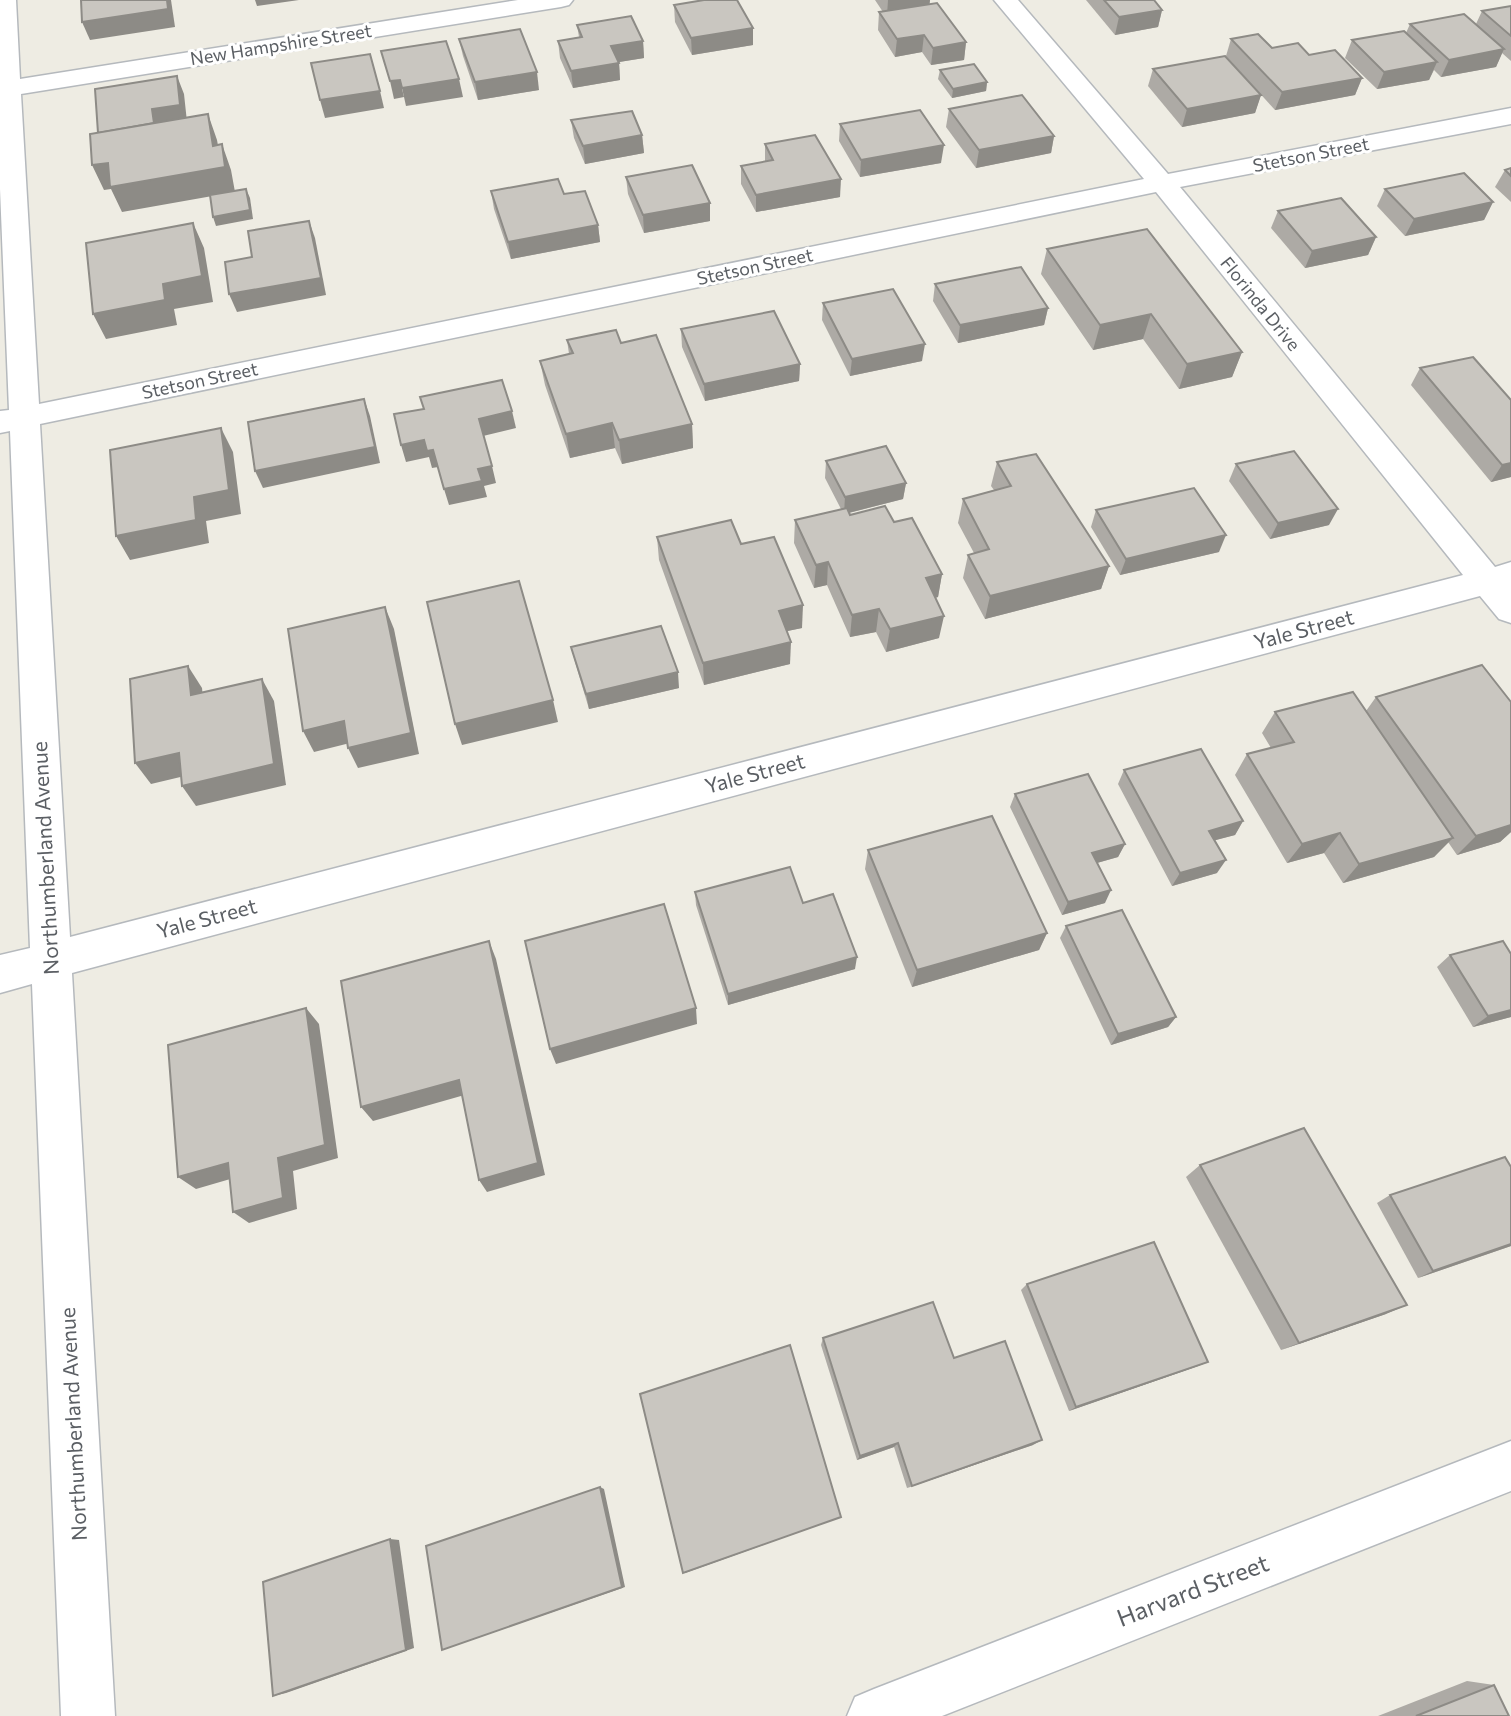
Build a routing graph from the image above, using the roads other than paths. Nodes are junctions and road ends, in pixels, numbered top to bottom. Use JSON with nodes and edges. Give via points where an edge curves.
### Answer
{"nodes":[{"id":1,"x":4,"y":0,"type":"edge"},
{"id":2,"x":561,"y":0,"type":"edge"},
{"id":3,"x":1006,"y":0,"type":"edge"},
{"id":4,"x":4,"y":89,"type":"edge"},
{"id":5,"x":1511,"y":116,"type":"edge"},
{"id":6,"x":1162,"y":183,"type":"junction"},
{"id":7,"x":11,"y":419,"type":"edge"},
{"id":8,"x":1499,"y":578,"type":"edge"},
{"id":9,"x":1511,"y":610,"type":"edge"},
{"id":10,"x":52,"y":960,"type":"junction"},
{"id":11,"x":0,"y":974,"type":"edge"},
{"id":12,"x":1511,"y":1466,"type":"edge"},
{"id":13,"x":88,"y":1716,"type":"edge"},
{"id":14,"x":874,"y":1716,"type":"edge"}],
"edges":[{"from":1,"to":4,"type":"street","name":"Northumberland Avenue"},
{"from":2,"to":4,"type":"street","name":"New Hampshire Street"},
{"from":3,"to":6,"type":"street","name":"Florinda Drive"},
{"from":4,"to":7,"type":"street","name":"Northumberland Avenue"},
{"from":5,"to":6,"type":"street","name":"Stetson Street"},
{"from":6,"to":7,"type":"street","name":"Stetson Street"},
{"from":6,"to":8,"type":"street","name":"Florinda Drive"},
{"from":7,"to":10,"type":"street","name":"Northumberland Avenue"},
{"from":8,"to":9,"type":"street","name":"Florinda Drive"},
{"from":8,"to":10,"type":"street","name":"Yale Street"},
{"from":10,"to":11,"type":"street","name":"Yale Street"},
{"from":10,"to":13,"type":"street","name":"Northumberland Avenue"},
{"from":12,"to":14,"type":"street","name":"Harvard Street"}]}
